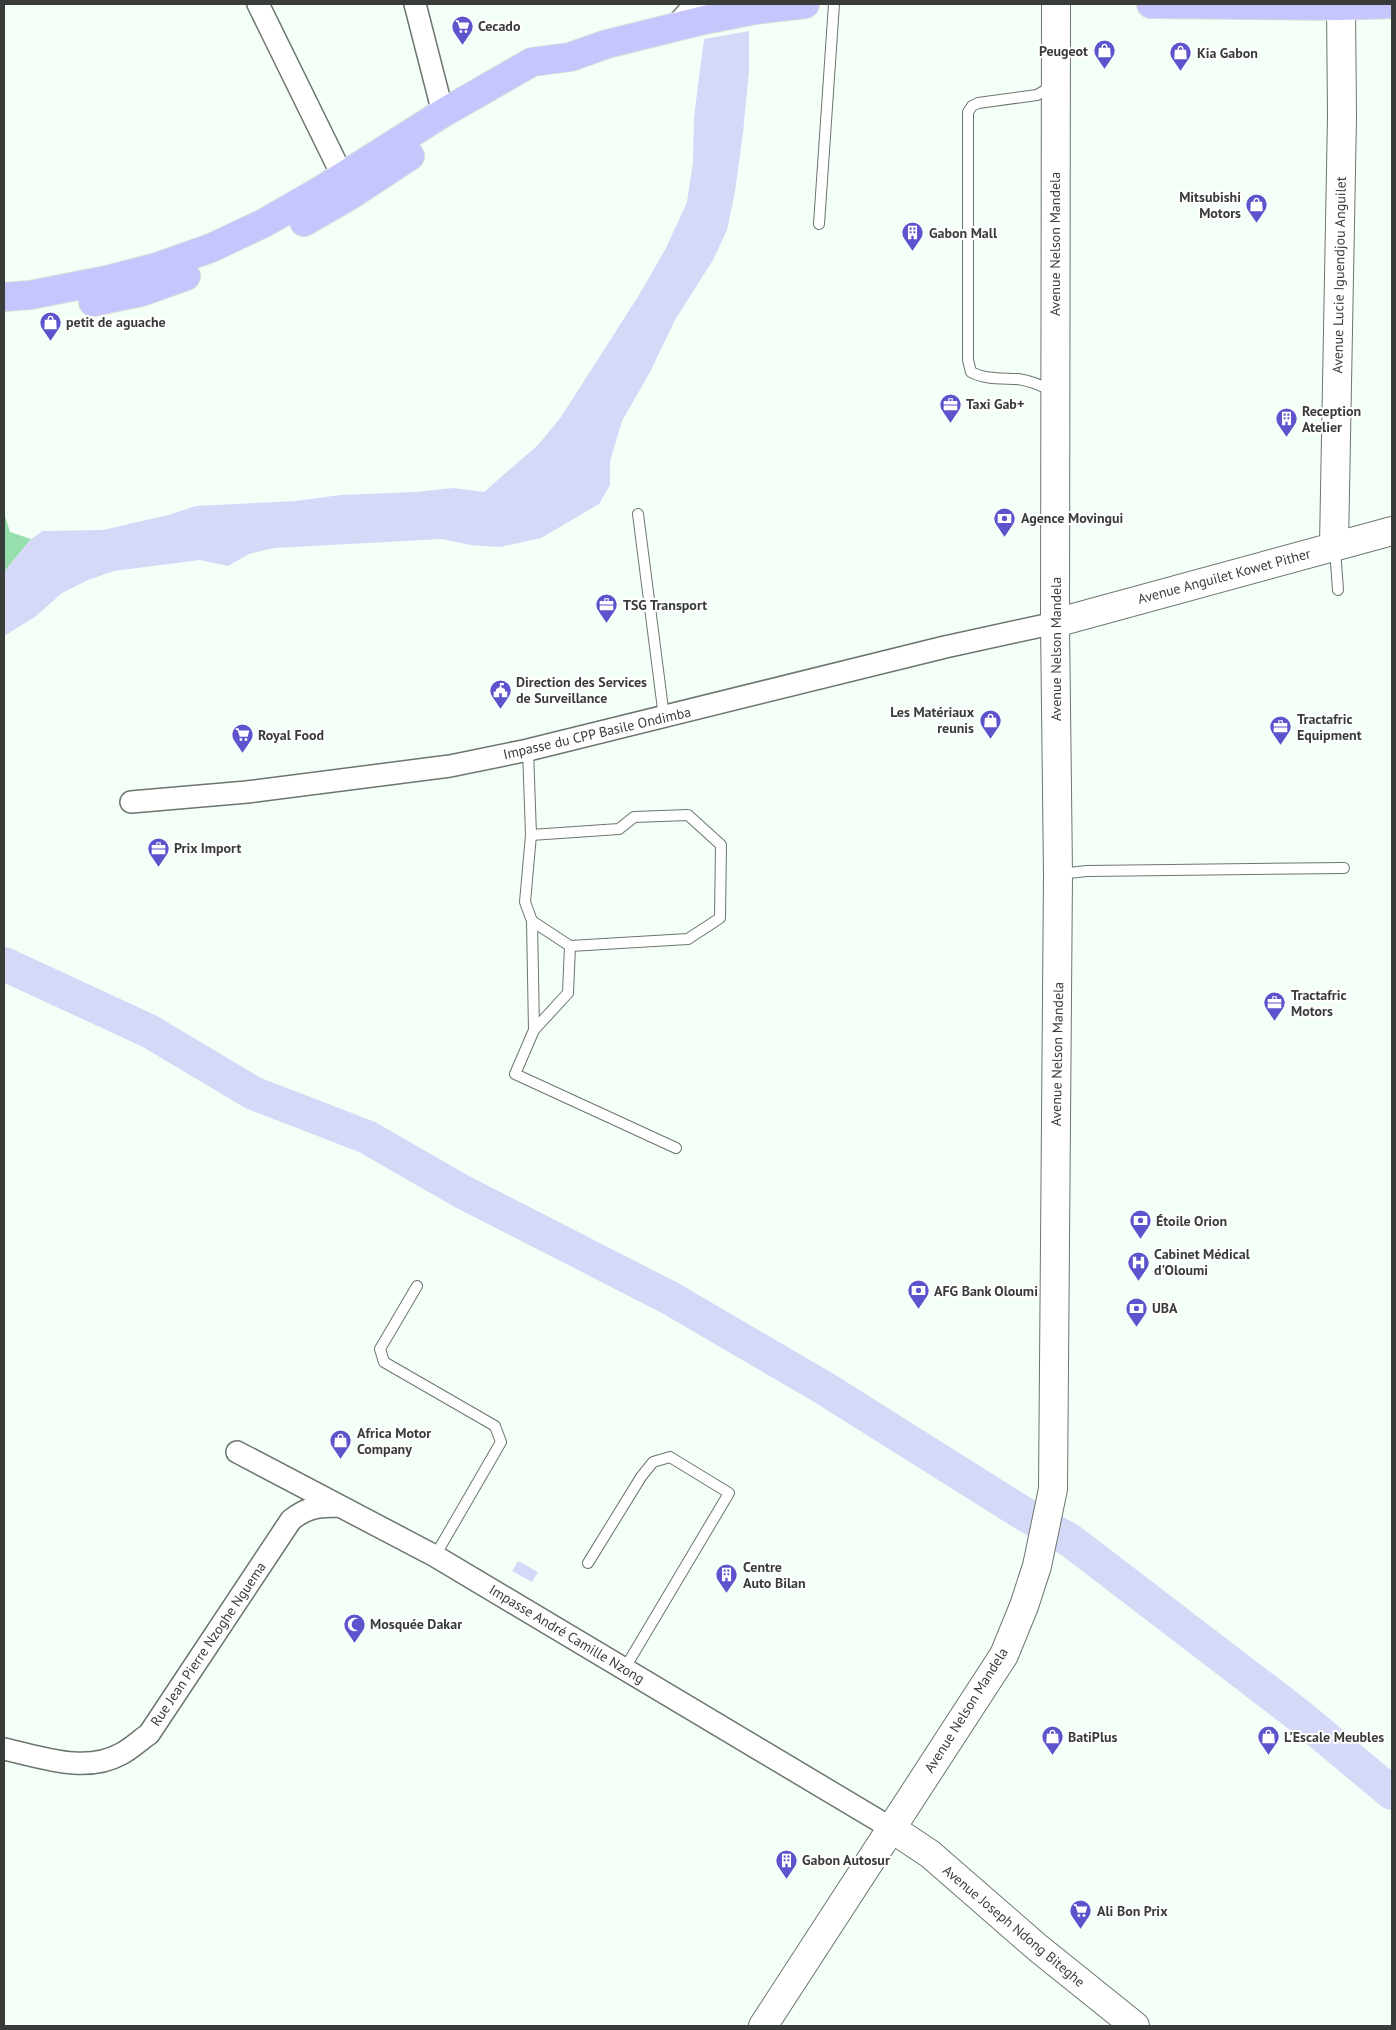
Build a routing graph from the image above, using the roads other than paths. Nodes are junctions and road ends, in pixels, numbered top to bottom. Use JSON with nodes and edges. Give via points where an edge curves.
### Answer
{"nodes":[{"id":1,"x":258,"y":4,"type":"edge"},
{"id":2,"x":415,"y":4,"type":"edge"},
{"id":3,"x":793,"y":4,"type":"edge"},
{"id":4,"x":834,"y":4,"type":"edge"},
{"id":5,"x":1056,"y":4,"type":"edge"},
{"id":6,"x":1152,"y":4,"type":"edge"},
{"id":7,"x":1392,"y":4,"type":"edge"},
{"id":8,"x":1340,"y":6,"type":"junction"},
{"id":9,"x":699,"y":12,"type":"edge"},
{"id":10,"x":570,"y":57,"type":"junction"},
{"id":11,"x":1054,"y":84,"type":"junction"},
{"id":12,"x":443,"y":113,"type":"junction"},
{"id":13,"x":343,"y":177,"type":"junction"},
{"id":14,"x":819,"y":224,"type":"dead end"},
{"id":15,"x":4,"y":297,"type":"edge"},
{"id":16,"x":4,"y":316,"type":"edge"},
{"id":17,"x":1055,"y":392,"type":"junction"},
{"id":18,"x":638,"y":514,"type":"dead end"},
{"id":19,"x":1392,"y":530,"type":"edge"},
{"id":20,"x":1334,"y":545,"type":"junction"},
{"id":21,"x":1338,"y":590,"type":"dead end"},
{"id":22,"x":1055,"y":623,"type":"junction"},
{"id":23,"x":664,"y":717,"type":"junction"},
{"id":24,"x":528,"y":750,"type":"junction"},
{"id":25,"x":131,"y":802,"type":"dead end"},
{"id":26,"x":531,"y":835,"type":"junction"},
{"id":27,"x":1344,"y":868,"type":"dead end"},
{"id":28,"x":1058,"y":874,"type":"junction"},
{"id":29,"x":532,"y":921,"type":"junction"},
{"id":30,"x":570,"y":946,"type":"junction"},
{"id":31,"x":534,"y":1030,"type":"junction"},
{"id":32,"x":676,"y":1148,"type":"dead end"},
{"id":33,"x":417,"y":1286,"type":"dead end"},
{"id":34,"x":237,"y":1452,"type":"dead end"},
{"id":35,"x":340,"y":1506,"type":"junction"},
{"id":36,"x":435,"y":1556,"type":"junction"},
{"id":37,"x":588,"y":1563,"type":"dead end"},
{"id":38,"x":625,"y":1668,"type":"junction"},
{"id":39,"x":4,"y":1749,"type":"edge"},
{"id":40,"x":892,"y":1828,"type":"junction"},
{"id":41,"x":763,"y":2026,"type":"edge"},
{"id":42,"x":1135,"y":2026,"type":"edge"}],
"edges":[{"from":1,"to":13,"type":"street"},
{"from":2,"to":12,"type":"street"},
{"from":3,"to":9,"type":"main road","via":[[755,10]]},
{"from":4,"to":14,"type":"lane"},
{"from":5,"to":11,"type":"main road","name":"Avenue Nelson Mandela"},
{"from":6,"to":8,"type":"main road"},
{"from":7,"to":8,"type":"main road"},
{"from":8,"to":20,"type":"main road","name":"Avenue Lucie Iguendjou Anguilet","via":[[1342,116]]},
{"from":9,"to":10,"type":"main road","via":[[674,28],[607,44]]},
{"from":10,"to":12,"type":"main road","via":[[532,62]]},
{"from":10,"to":16,"type":"main road","via":[[535,82],[461,123],[349,196],[254,249],[141,292]]},
{"from":11,"to":17,"type":"main road","name":"Avenue Nelson Mandela"},
{"from":11,"to":17,"type":"lane","via":[[1037,95],[978,103],[968,112],[968,360],[971,372],[982,377],[1038,383]]},
{"from":12,"to":13,"type":"main road"},
{"from":13,"to":15,"type":"main road","via":[[264,223],[211,248],[107,280]]},
{"from":17,"to":22,"type":"main road","name":"Avenue Nelson Mandela"},
{"from":18,"to":23,"type":"lane"},
{"from":19,"to":20,"type":"main road","name":"Avenue Anguilet Kowet Pither"},
{"from":20,"to":21,"type":"lane"},
{"from":20,"to":22,"type":"main road","name":"Avenue Anguilet Kowet Pither"},
{"from":22,"to":23,"type":"street","name":"Impasse du CPP Basile Ondimba"},
{"from":22,"to":28,"type":"main road","name":"Avenue Nelson Mandela"},
{"from":23,"to":24,"type":"street","name":"Impasse du CPP Basile Ondimba"},
{"from":24,"to":25,"type":"street","name":"Impasse du CPP Basile Ondimba","via":[[450,766],[335,782]]},
{"from":24,"to":26,"type":"lane"},
{"from":26,"to":29,"type":"lane","via":[[525,902]]},
{"from":26,"to":30,"type":"lane","via":[[618,829],[634,817],[688,815],[721,845],[720,918],[688,939]]},
{"from":27,"to":28,"type":"lane"},
{"from":28,"to":40,"type":"main road","name":"Avenue Nelson Mandela","via":[[1053,1490],[1037,1566],[1004,1655]]},
{"from":29,"to":30,"type":"lane"},
{"from":29,"to":31,"type":"lane"},
{"from":30,"to":31,"type":"lane","via":[[568,993]]},
{"from":31,"to":32,"type":"lane","via":[[515,1074]]},
{"from":33,"to":36,"type":"lane","via":[[380,1349],[384,1362],[495,1426],[501,1442]]},
{"from":34,"to":35,"type":"street","name":"Impasse André Camille Nzong"},
{"from":35,"to":36,"type":"street","name":"Impasse André Camille Nzong"},
{"from":35,"to":39,"type":"street","name":"Rue Jean Pierre Nzoghe Nguema","via":[[318,1506],[302,1511],[291,1520],[149,1734],[121,1754],[97,1763],[77,1764]]},
{"from":36,"to":38,"type":"street","name":"Impasse André Camille Nzong"},
{"from":37,"to":38,"type":"lane","via":[[653,1462],[670,1458],[729,1493]]},
{"from":38,"to":40,"type":"street","name":"Impasse André Camille Nzong"},
{"from":40,"to":41,"type":"main road","name":"Avenue Nelson Mandela"},
{"from":40,"to":42,"type":"main road","name":"Avenue Joseph Ndong Biteghe","via":[[930,1854],[1038,1948]]}]}
